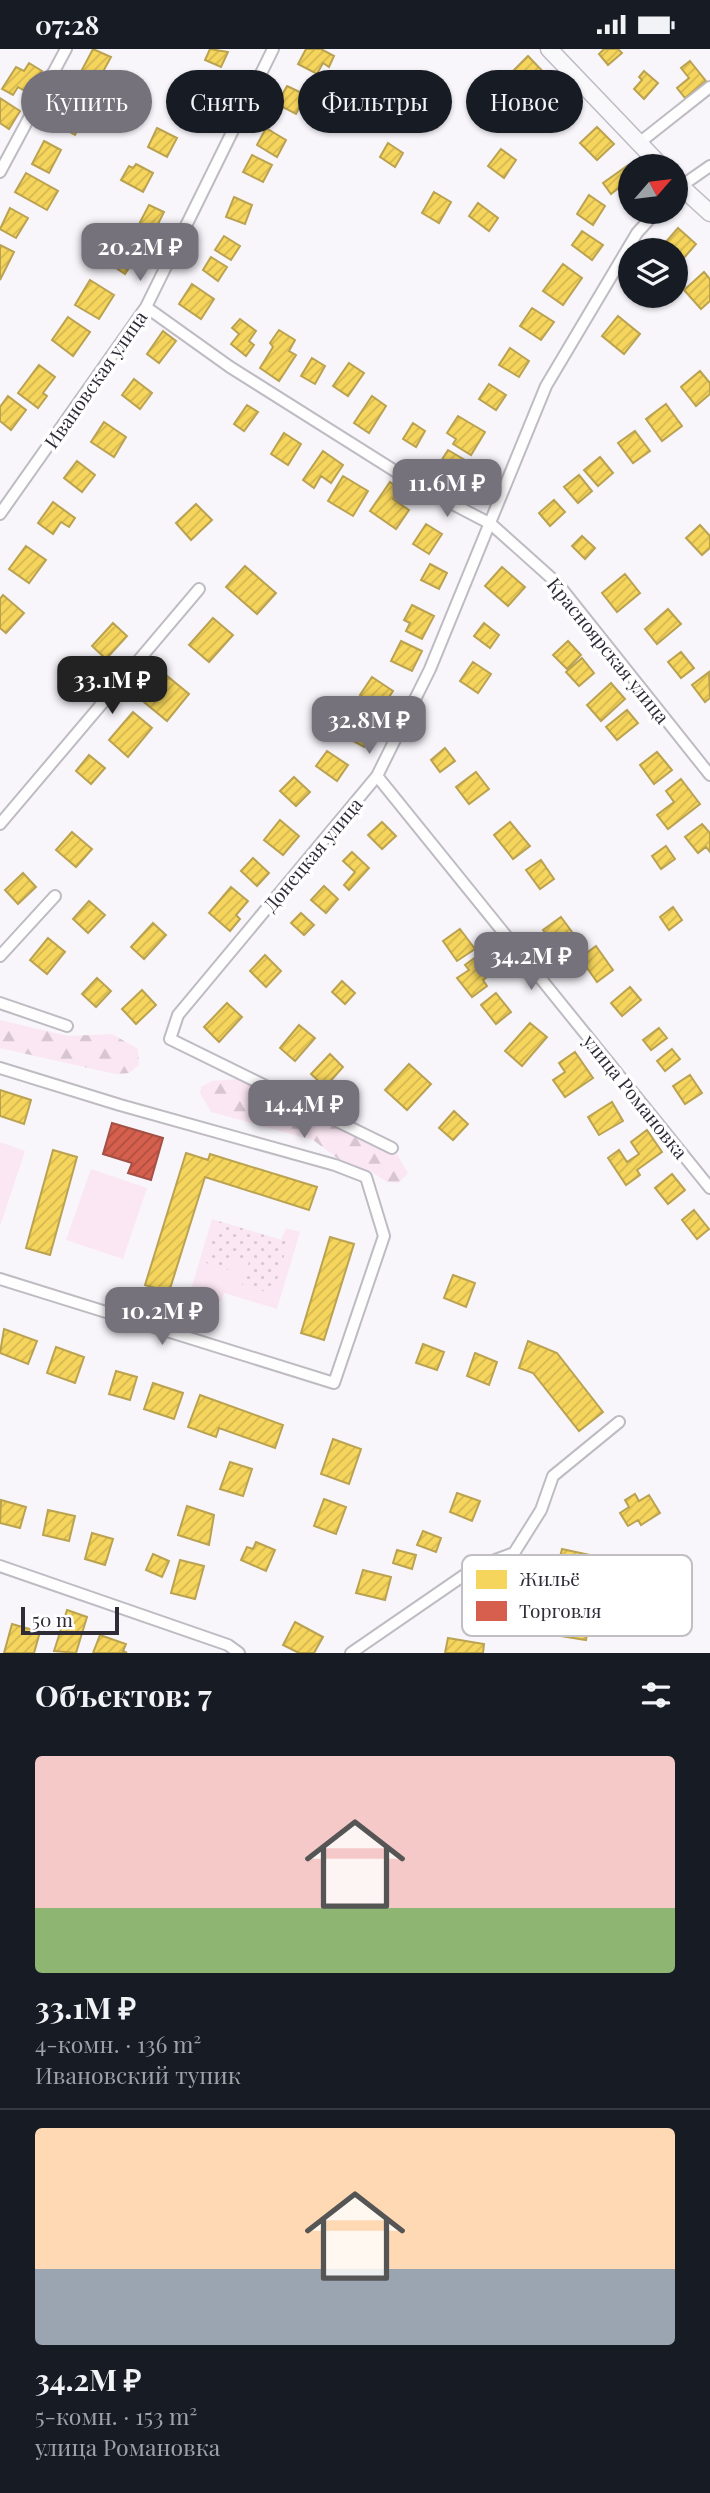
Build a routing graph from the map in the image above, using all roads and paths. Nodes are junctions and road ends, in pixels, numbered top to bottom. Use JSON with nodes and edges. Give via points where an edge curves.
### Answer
{"nodes":[{"id":1,"x":65,"y":49,"type":"edge"},
{"id":2,"x":273,"y":49,"type":"edge"},
{"id":3,"x":548,"y":49,"type":"edge"},
{"id":4,"x":710,"y":87,"type":"edge"},
{"id":5,"x":639,"y":143,"type":"junction"},
{"id":6,"x":650,"y":154,"type":"edge"},
{"id":7,"x":710,"y":166,"type":"edge"},
{"id":8,"x":0,"y":172,"type":"edge"},
{"id":9,"x":688,"y":179,"type":"edge"},
{"id":10,"x":688,"y":195,"type":"edge"},
{"id":11,"x":710,"y":213,"type":"edge"},
{"id":12,"x":645,"y":224,"type":"edge"},
{"id":13,"x":146,"y":307,"type":"junction"},
{"id":14,"x":0,"y":515,"type":"edge"},
{"id":15,"x":491,"y":523,"type":"junction"},
{"id":16,"x":199,"y":589,"type":"dead end"},
{"id":17,"x":710,"y":775,"type":"edge"},
{"id":18,"x":377,"y":776,"type":"junction"},
{"id":19,"x":0,"y":824,"type":"edge"},
{"id":20,"x":55,"y":896,"type":"dead end"},
{"id":21,"x":0,"y":956,"type":"edge"},
{"id":22,"x":0,"y":1003,"type":"edge"},
{"id":23,"x":67,"y":1026,"type":"dead end"},
{"id":24,"x":0,"y":1068,"type":"edge"},
{"id":25,"x":392,"y":1148,"type":"dead end"},
{"id":26,"x":710,"y":1188,"type":"edge"},
{"id":27,"x":0,"y":1279,"type":"edge"},
{"id":28,"x":619,"y":1422,"type":"dead end"},
{"id":29,"x":508,"y":1555,"type":"edge"},
{"id":30,"x":0,"y":1566,"type":"edge"},
{"id":31,"x":462,"y":1577,"type":"edge"},
{"id":32,"x":239,"y":1653,"type":"edge"},
{"id":33,"x":351,"y":1653,"type":"edge"}],
"edges":[{"from":1,"to":8,"type":"street"},
{"from":2,"to":13,"type":"street","name":"Ивановская улица"},
{"from":3,"to":5,"type":"street"},
{"from":4,"to":5,"type":"street"},
{"from":5,"to":6,"type":"street"},
{"from":7,"to":9,"type":"street"},
{"from":10,"to":11,"type":"street"},
{"from":12,"to":15,"type":"street","name":"Донецкая улица","via":[[546,386]]},
{"from":13,"to":14,"type":"street","name":"Ивановская улица"},
{"from":13,"to":15,"type":"street","name":"Красноярская улица","via":[[230,367],[422,488]]},
{"from":15,"to":17,"type":"street","name":"Красноярская улица","via":[[558,584]]},
{"from":15,"to":18,"type":"street","name":"Донецкая улица","via":[[430,669]]},
{"from":16,"to":19,"type":"street"},
{"from":18,"to":25,"type":"street","name":"Донецкая улица","via":[[178,1016],[170,1039]]},
{"from":18,"to":26,"type":"street","name":"улица Романовка"},
{"from":20,"to":21,"type":"street"},
{"from":22,"to":23,"type":"street"},
{"from":24,"to":27,"type":"street","via":[[366,1177],[384,1236],[334,1383]]},
{"from":28,"to":29,"type":"street","via":[[553,1476],[541,1510]]},
{"from":30,"to":32,"type":"street","via":[[229,1645]]},
{"from":31,"to":33,"type":"street"}]}
